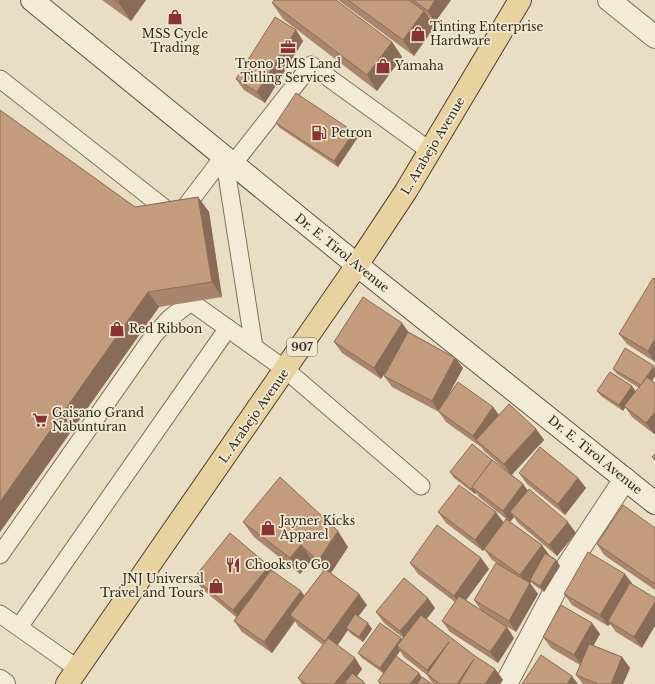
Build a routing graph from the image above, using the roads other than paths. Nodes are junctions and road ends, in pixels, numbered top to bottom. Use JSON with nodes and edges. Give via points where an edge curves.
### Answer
{"nodes":[{"id":1,"x":32,"y":0,"type":"edge"},
{"id":2,"x":520,"y":0,"type":"edge"},
{"id":3,"x":609,"y":0,"type":"edge"},
{"id":4,"x":655,"y":37,"type":"edge"},
{"id":5,"x":0,"y":79,"type":"edge"},
{"id":6,"x":430,"y":150,"type":"junction"},
{"id":7,"x":228,"y":160,"type":"junction"},
{"id":8,"x":357,"y":265,"type":"junction"},
{"id":9,"x":228,"y":328,"type":"junction"},
{"id":10,"x":254,"y":347,"type":"junction"},
{"id":11,"x":286,"y":370,"type":"junction"},
{"id":12,"x":625,"y":479,"type":"junction"},
{"id":13,"x":421,"y":486,"type":"dead end"},
{"id":14,"x":655,"y":503,"type":"edge"},
{"id":15,"x":0,"y":555,"type":"edge"},
{"id":16,"x":0,"y":614,"type":"edge"},
{"id":17,"x":19,"y":627,"type":"junction"},
{"id":18,"x":72,"y":676,"type":"edge"},
{"id":19,"x":0,"y":681,"type":"edge"},
{"id":20,"x":4,"y":684,"type":"edge"},
{"id":21,"x":506,"y":684,"type":"edge"}],
"edges":[{"from":1,"to":7,"type":"main road","name":"Dr. E. Tirol Avenue"},
{"from":2,"to":6,"type":"main road","name":"L. Arabejo Avenue","number":"907"},
{"from":3,"to":4,"type":"main road"},
{"from":5,"to":7,"type":"lane","via":[[177,218]]},
{"from":6,"to":7,"type":"lane","via":[[311,65]]},
{"from":6,"to":8,"type":"main road","name":"L. Arabejo Avenue","number":"907"},
{"from":7,"to":8,"type":"main road","name":"Dr. E. Tirol Avenue"},
{"from":7,"to":10,"type":"lane"},
{"from":8,"to":11,"type":"main road","name":"L. Arabejo Avenue","number":"907"},
{"from":8,"to":12,"type":"main road","name":"Dr. E. Tirol Avenue"},
{"from":9,"to":10,"type":"lane"},
{"from":9,"to":15,"type":"lane","via":[[191,302],[170,318],[150,342]]},
{"from":9,"to":17,"type":"lane"},
{"from":10,"to":11,"type":"lane"},
{"from":11,"to":13,"type":"lane"},
{"from":11,"to":18,"type":"main road","name":"L. Arabejo Avenue","number":"907"},
{"from":12,"to":14,"type":"main road","name":"Dr. E. Tirol Avenue"},
{"from":12,"to":21,"type":"main road","via":[[569,564]]},
{"from":16,"to":17,"type":"lane"},
{"from":17,"to":18,"type":"lane"},
{"from":19,"to":20,"type":"main road"}]}
